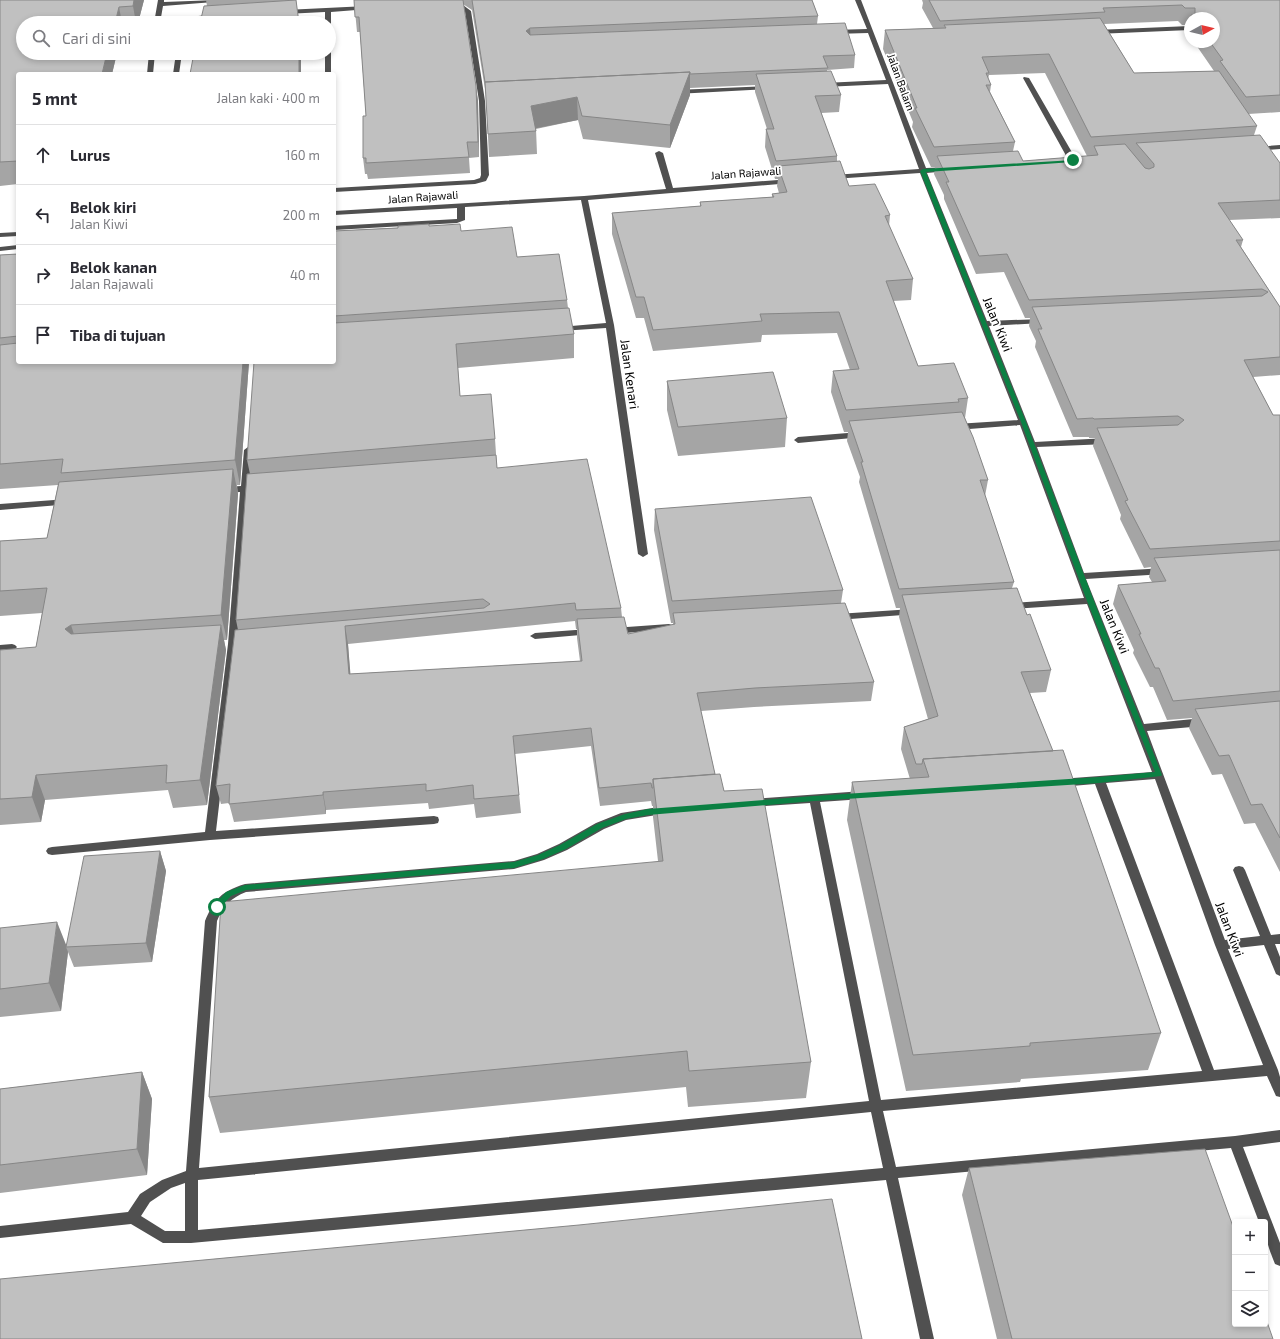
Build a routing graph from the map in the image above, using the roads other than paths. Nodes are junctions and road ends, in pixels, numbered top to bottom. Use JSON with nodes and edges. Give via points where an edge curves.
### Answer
{"nodes":[{"id":1,"x":214,"y":0,"type":"edge"},
{"id":2,"x":858,"y":0,"type":"edge"},
{"id":3,"x":161,"y":2,"type":"edge"},
{"id":4,"x":442,"y":6,"type":"edge"},
{"id":5,"x":374,"y":8,"type":"edge"},
{"id":6,"x":328,"y":9,"type":"junction"},
{"id":7,"x":282,"y":12,"type":"edge"},
{"id":8,"x":158,"y":16,"type":"edge"},
{"id":9,"x":328,"y":16,"type":"edge"},
{"id":10,"x":1184,"y":28,"type":"edge"},
{"id":11,"x":870,"y":31,"type":"junction"},
{"id":12,"x":823,"y":33,"type":"edge"},
{"id":13,"x":1088,"y":33,"type":"edge"},
{"id":14,"x":884,"y":43,"type":"dead end"},
{"id":15,"x":876,"y":44,"type":"junction"},
{"id":16,"x":151,"y":60,"type":"edge"},
{"id":17,"x":177,"y":60,"type":"edge"},
{"id":18,"x":328,"y":60,"type":"edge"},
{"id":19,"x":150,"y":72,"type":"edge"},
{"id":20,"x":176,"y":72,"type":"edge"},
{"id":21,"x":328,"y":72,"type":"edge"},
{"id":22,"x":1026,"y":78,"type":"dead end"},
{"id":23,"x":890,"y":82,"type":"junction"},
{"id":24,"x":818,"y":85,"type":"edge"},
{"id":25,"x":778,"y":87,"type":"edge"},
{"id":26,"x":668,"y":93,"type":"edge"},
{"id":27,"x":490,"y":100,"type":"edge"},
{"id":28,"x":482,"y":101,"type":"junction"},
{"id":29,"x":1280,"y":147,"type":"edge"},
{"id":30,"x":1249,"y":149,"type":"edge"},
{"id":31,"x":659,"y":153,"type":"dead end"},
{"id":32,"x":1073,"y":161,"type":"edge"},
{"id":33,"x":954,"y":169,"type":"edge"},
{"id":34,"x":923,"y":171,"type":"junction"},
{"id":35,"x":828,"y":178,"type":"edge"},
{"id":36,"x":796,"y":180,"type":"edge"},
{"id":37,"x":336,"y":190,"type":"edge"},
{"id":38,"x":670,"y":190,"type":"junction"},
{"id":39,"x":584,"y":198,"type":"junction"},
{"id":40,"x":461,"y":205,"type":"junction"},
{"id":41,"x":336,"y":213,"type":"edge"},
{"id":42,"x":336,"y":228,"type":"edge"},
{"id":43,"x":16,"y":234,"type":"edge"},
{"id":44,"x":0,"y":235,"type":"edge"},
{"id":45,"x":16,"y":247,"type":"edge"},
{"id":46,"x":0,"y":248,"type":"edge"},
{"id":47,"x":1054,"y":321,"type":"edge"},
{"id":48,"x":984,"y":324,"type":"junction"},
{"id":49,"x":610,"y":325,"type":"junction"},
{"id":50,"x":554,"y":329,"type":"edge"},
{"id":51,"x":1023,"y":422,"type":"junction"},
{"id":52,"x":946,"y":428,"type":"edge"},
{"id":53,"x":868,"y":435,"type":"edge"},
{"id":54,"x":798,"y":440,"type":"dead end"},
{"id":55,"x":249,"y":441,"type":"edge"},
{"id":56,"x":1118,"y":441,"type":"edge"},
{"id":57,"x":1031,"y":444,"type":"junction"},
{"id":58,"x":269,"y":487,"type":"edge"},
{"id":59,"x":245,"y":489,"type":"junction"},
{"id":60,"x":214,"y":491,"type":"edge"},
{"id":61,"x":79,"y":501,"type":"edge"},
{"id":62,"x":0,"y":506,"type":"edge"},
{"id":63,"x":643,"y":554,"type":"dead end"},
{"id":64,"x":1177,"y":570,"type":"edge"},
{"id":65,"x":1082,"y":576,"type":"junction"},
{"id":66,"x":1090,"y":601,"type":"junction"},
{"id":67,"x":1003,"y":606,"type":"edge"},
{"id":68,"x":924,"y":611,"type":"edge"},
{"id":69,"x":829,"y":617,"type":"edge"},
{"id":70,"x":678,"y":627,"type":"edge"},
{"id":71,"x":535,"y":636,"type":"dead end"},
{"id":72,"x":12,"y":647,"type":"edge"},
{"id":73,"x":0,"y":648,"type":"edge"},
{"id":74,"x":1211,"y":721,"type":"edge"},
{"id":75,"x":1142,"y":728,"type":"junction"},
{"id":76,"x":1159,"y":775,"type":"junction"},
{"id":77,"x":1099,"y":780,"type":"junction"},
{"id":78,"x":1052,"y":783,"type":"edge"},
{"id":79,"x":877,"y":794,"type":"edge"},
{"id":80,"x":814,"y":798,"type":"junction"},
{"id":81,"x":743,"y":804,"type":"edge"},
{"id":82,"x":679,"y":809,"type":"edge"},
{"id":83,"x":434,"y":820,"type":"dead end"},
{"id":84,"x":210,"y":836,"type":"junction"},
{"id":85,"x":52,"y":850,"type":"dead end"},
{"id":86,"x":1239,"y":870,"type":"dead end"},
{"id":87,"x":1280,"y":939,"type":"edge"},
{"id":88,"x":1267,"y":940,"type":"junction"},
{"id":89,"x":1221,"y":945,"type":"junction"},
{"id":90,"x":1280,"y":971,"type":"edge"},
{"id":91,"x":1272,"y":1070,"type":"junction"},
{"id":92,"x":1210,"y":1076,"type":"junction"},
{"id":93,"x":1280,"y":1092,"type":"edge"},
{"id":94,"x":876,"y":1106,"type":"junction"},
{"id":95,"x":1280,"y":1136,"type":"edge"},
{"id":96,"x":1235,"y":1142,"type":"junction"},
{"id":97,"x":890,"y":1173,"type":"junction"},
{"id":98,"x":192,"y":1175,"type":"junction"},
{"id":99,"x":132,"y":1218,"type":"junction"},
{"id":100,"x":0,"y":1232,"type":"edge"},
{"id":101,"x":191,"y":1237,"type":"junction"},
{"id":102,"x":1280,"y":1260,"type":"edge"},
{"id":103,"x":927,"y":1339,"type":"edge"}],
"edges":[{"from":1,"to":3,"type":"street"},
{"from":2,"to":11,"type":"street","name":"Jalan Balam"},
{"from":3,"to":8,"type":"street"},
{"from":4,"to":28,"type":"street","via":[[461,6],[468,10]]},
{"from":5,"to":6,"type":"street"},
{"from":6,"to":7,"type":"street"},
{"from":6,"to":9,"type":"street"},
{"from":10,"to":13,"type":"street"},
{"from":11,"to":12,"type":"street"},
{"from":11,"to":15,"type":"street","name":"Jalan Balam"},
{"from":14,"to":15,"type":"street"},
{"from":15,"to":23,"type":"street","name":"Jalan Balam"},
{"from":16,"to":19,"type":"street"},
{"from":17,"to":20,"type":"street"},
{"from":18,"to":21,"type":"street"},
{"from":22,"to":32,"type":"street"},
{"from":23,"to":24,"type":"street"},
{"from":23,"to":34,"type":"street","name":"Jalan Balam"},
{"from":25,"to":26,"type":"street"},
{"from":27,"to":28,"type":"street"},
{"from":28,"to":37,"type":"street","via":[[486,172],[480,180]]},
{"from":29,"to":30,"type":"street"},
{"from":31,"to":38,"type":"street"},
{"from":33,"to":34,"type":"street"},
{"from":34,"to":35,"type":"street"},
{"from":34,"to":48,"type":"street","name":"Jalan Kiwi"},
{"from":36,"to":38,"type":"street","name":"Jalan Rajawali"},
{"from":38,"to":39,"type":"street","name":"Jalan Rajawali"},
{"from":39,"to":40,"type":"street","name":"Jalan Rajawali"},
{"from":39,"to":49,"type":"street","name":"Jalan Kenari"},
{"from":40,"to":41,"type":"street","name":"Jalan Rajawali"},
{"from":40,"to":42,"type":"street","via":[[462,218],[457,221]]},
{"from":43,"to":44,"type":"street"},
{"from":45,"to":46,"type":"street"},
{"from":47,"to":48,"type":"street"},
{"from":48,"to":51,"type":"street","name":"Jalan Kiwi"},
{"from":49,"to":50,"type":"street"},
{"from":49,"to":63,"type":"street","name":"Jalan Kenari"},
{"from":51,"to":52,"type":"street"},
{"from":51,"to":57,"type":"street","name":"Jalan Kiwi"},
{"from":53,"to":54,"type":"street"},
{"from":55,"to":59,"type":"street"},
{"from":56,"to":57,"type":"street"},
{"from":57,"to":65,"type":"street","name":"Jalan Kiwi"},
{"from":58,"to":59,"type":"street"},
{"from":59,"to":60,"type":"street"},
{"from":59,"to":84,"type":"street","via":[[233,644]]},
{"from":61,"to":62,"type":"street"},
{"from":64,"to":65,"type":"street"},
{"from":65,"to":66,"type":"street","name":"Jalan Kiwi"},
{"from":66,"to":67,"type":"street"},
{"from":66,"to":75,"type":"street","name":"Jalan Kiwi"},
{"from":68,"to":69,"type":"street"},
{"from":70,"to":71,"type":"street"},
{"from":72,"to":73,"type":"street"},
{"from":74,"to":75,"type":"street"},
{"from":75,"to":76,"type":"street","name":"Jalan Kiwi"},
{"from":76,"to":77,"type":"street"},
{"from":76,"to":89,"type":"street","name":"Jalan Kiwi"},
{"from":77,"to":78,"type":"street"},
{"from":77,"to":92,"type":"street"},
{"from":79,"to":80,"type":"street"},
{"from":80,"to":81,"type":"street"},
{"from":80,"to":94,"type":"street"},
{"from":82,"to":98,"type":"street","via":[[625,816],[600,826],[563,847],[514,865],[245,888],[229,894],[217,907],[211,921]]},
{"from":83,"to":84,"type":"street"},
{"from":84,"to":85,"type":"street"},
{"from":86,"to":88,"type":"street"},
{"from":87,"to":88,"type":"street"},
{"from":88,"to":89,"type":"street"},
{"from":88,"to":90,"type":"street"},
{"from":89,"to":91,"type":"street","name":"Jalan Kiwi"},
{"from":91,"to":92,"type":"street"},
{"from":91,"to":93,"type":"street","name":"Jalan Kiwi"},
{"from":92,"to":94,"type":"street"},
{"from":94,"to":97,"type":"street"},
{"from":94,"to":98,"type":"street"},
{"from":95,"to":96,"type":"street"},
{"from":96,"to":97,"type":"street"},
{"from":96,"to":102,"type":"street"},
{"from":97,"to":101,"type":"street"},
{"from":97,"to":103,"type":"street"},
{"from":98,"to":99,"type":"street","via":[[167,1184],[146,1198]]},
{"from":98,"to":101,"type":"street"},
{"from":99,"to":100,"type":"street"},
{"from":99,"to":101,"type":"street","via":[[163,1237]]}]}
